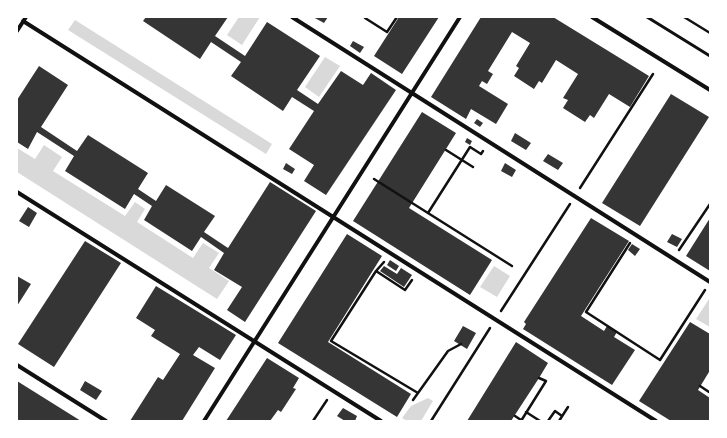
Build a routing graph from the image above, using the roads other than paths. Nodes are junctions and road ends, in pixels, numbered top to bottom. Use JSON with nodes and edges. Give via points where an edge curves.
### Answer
{"nodes":[{"id":1,"x":292,"y":17,"type":"edge"},
{"id":2,"x":460,"y":17,"type":"edge"},
{"id":3,"x":592,"y":17,"type":"edge"},
{"id":4,"x":647,"y":17,"type":"edge"},
{"id":5,"x":24,"y":19,"type":"edge"},
{"id":6,"x":17,"y":31,"type":"edge"},
{"id":7,"x":710,"y":56,"type":"edge"},
{"id":8,"x":710,"y":90,"type":"edge"},
{"id":9,"x":411,"y":92,"type":"junction"},
{"id":10,"x":17,"y":192,"type":"edge"},
{"id":11,"x":333,"y":217,"type":"junction"},
{"id":12,"x":710,"y":282,"type":"edge"},
{"id":13,"x":256,"y":341,"type":"junction"},
{"id":14,"x":17,"y":365,"type":"edge"},
{"id":15,"x":106,"y":421,"type":"edge"},
{"id":16,"x":204,"y":421,"type":"edge"},
{"id":17,"x":382,"y":421,"type":"edge"},
{"id":18,"x":656,"y":421,"type":"edge"}],
"edges":[{"from":1,"to":9,"type":"street"},
{"from":2,"to":9,"type":"street"},
{"from":3,"to":8,"type":"street"},
{"from":4,"to":7,"type":"lane"},
{"from":5,"to":6,"type":"street"},
{"from":5,"to":11,"type":"street"},
{"from":9,"to":11,"type":"street"},
{"from":9,"to":12,"type":"street"},
{"from":10,"to":13,"type":"street"},
{"from":11,"to":13,"type":"street"},
{"from":11,"to":18,"type":"street"},
{"from":13,"to":16,"type":"street"},
{"from":13,"to":17,"type":"street"},
{"from":14,"to":15,"type":"street"}]}
